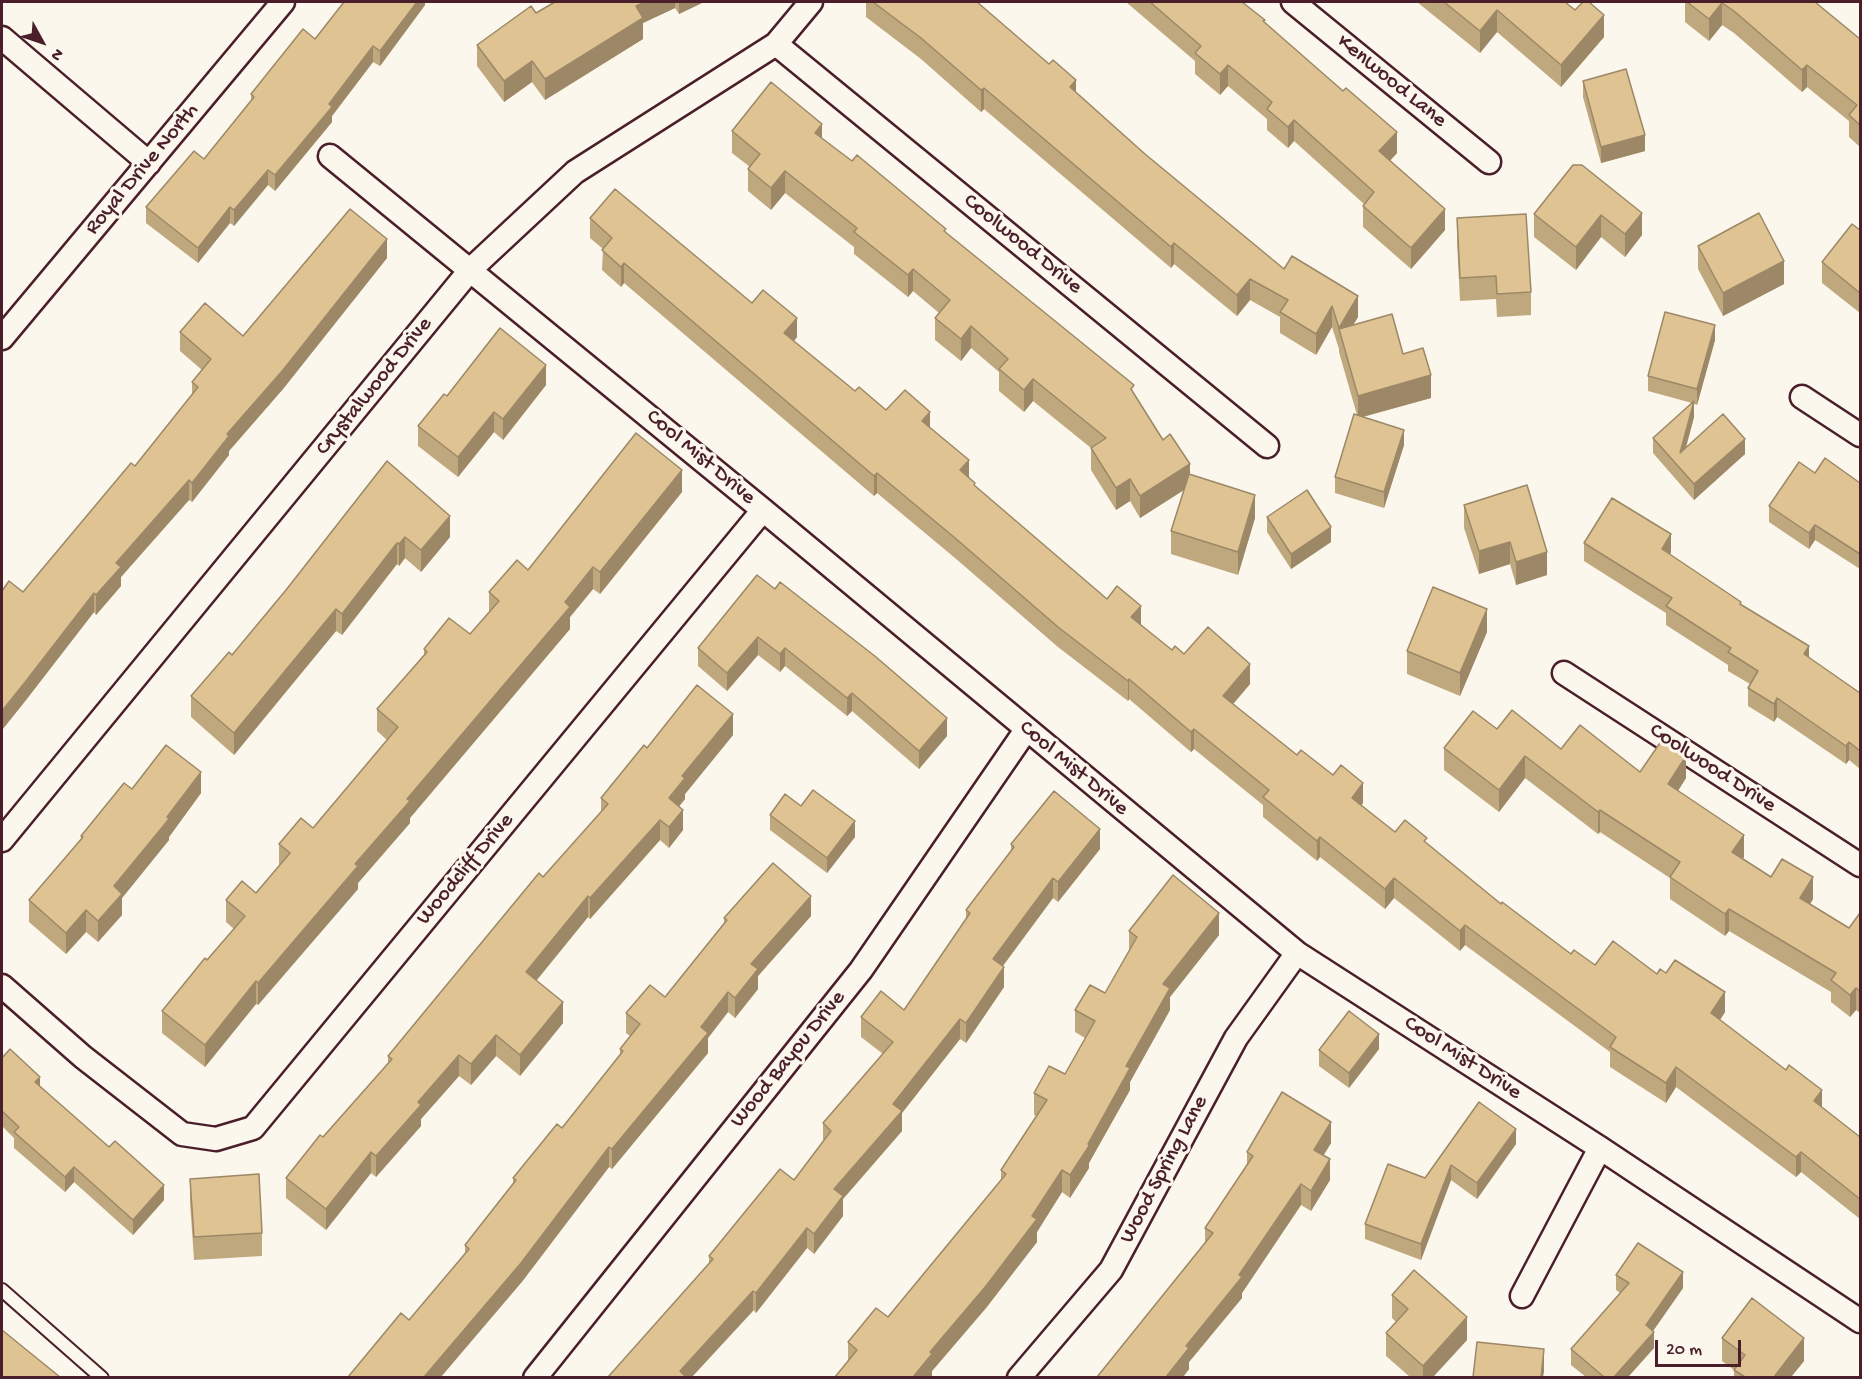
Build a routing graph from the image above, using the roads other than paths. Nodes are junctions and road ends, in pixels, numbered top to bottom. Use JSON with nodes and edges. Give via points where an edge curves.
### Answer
{"nodes":[{"id":1,"x":283,"y":2,"type":"edge"},
{"id":2,"x":811,"y":2,"type":"edge"},
{"id":3,"x":1293,"y":2,"type":"edge"},
{"id":4,"x":2,"y":38,"type":"edge"},
{"id":5,"x":776,"y":44,"type":"junction"},
{"id":6,"x":330,"y":156,"type":"dead end"},
{"id":7,"x":1489,"y":162,"type":"dead end"},
{"id":8,"x":149,"y":163,"type":"junction"},
{"id":9,"x":471,"y":269,"type":"junction"},
{"id":10,"x":2,"y":338,"type":"edge"},
{"id":11,"x":1802,"y":397,"type":"dead end"},
{"id":12,"x":1860,"y":435,"type":"edge"},
{"id":13,"x":1267,"y":446,"type":"dead end"},
{"id":14,"x":763,"y":510,"type":"junction"},
{"id":15,"x":1564,"y":673,"type":"dead end"},
{"id":16,"x":1026,"y":730,"type":"junction"},
{"id":17,"x":2,"y":840,"type":"edge"},
{"id":18,"x":1860,"y":866,"type":"edge"},
{"id":19,"x":1297,"y":953,"type":"junction"},
{"id":20,"x":2,"y":986,"type":"edge"},
{"id":21,"x":1600,"y":1148,"type":"junction"},
{"id":22,"x":2,"y":1290,"type":"edge"},
{"id":23,"x":1522,"y":1296,"type":"dead end"},
{"id":24,"x":1860,"y":1321,"type":"edge"},
{"id":25,"x":102,"y":1377,"type":"edge"},
{"id":26,"x":535,"y":1377,"type":"edge"},
{"id":27,"x":1019,"y":1377,"type":"edge"}],
"edges":[{"from":1,"to":8,"type":"street","name":"Royal Drive North"},
{"from":2,"to":5,"type":"street","name":"Crystalwood Drive"},
{"from":3,"to":7,"type":"street","name":"Kenwood Lane"},
{"from":4,"to":8,"type":"street"},
{"from":5,"to":9,"type":"street","name":"Crystalwood Drive","via":[[575,172]]},
{"from":5,"to":13,"type":"street","name":"Coolwood Drive"},
{"from":6,"to":9,"type":"street","name":"Cool Mist Drive"},
{"from":8,"to":10,"type":"street","name":"Royal Drive North"},
{"from":9,"to":14,"type":"street","name":"Cool Mist Drive"},
{"from":9,"to":17,"type":"street","name":"Crystalwood Drive"},
{"from":11,"to":12,"type":"street"},
{"from":14,"to":16,"type":"street","name":"Cool Mist Drive"},
{"from":14,"to":20,"type":"street","name":"Woodcliff Drive","via":[[254,1128],[216,1139],[182,1134],[82,1057]]},
{"from":15,"to":18,"type":"street","name":"Coolwood Drive"},
{"from":16,"to":19,"type":"street","name":"Cool Mist Drive"},
{"from":16,"to":26,"type":"street","name":"Wood Bayou Drive","via":[[861,970]]},
{"from":19,"to":21,"type":"street","name":"Cool Mist Drive"},
{"from":19,"to":27,"type":"street","name":"Wood Spring Lane","via":[[1236,1038],[1110,1270]]},
{"from":21,"to":23,"type":"street"},
{"from":21,"to":24,"type":"street","name":"Cool Mist Drive"},
{"from":22,"to":25,"type":"lane"}]}
